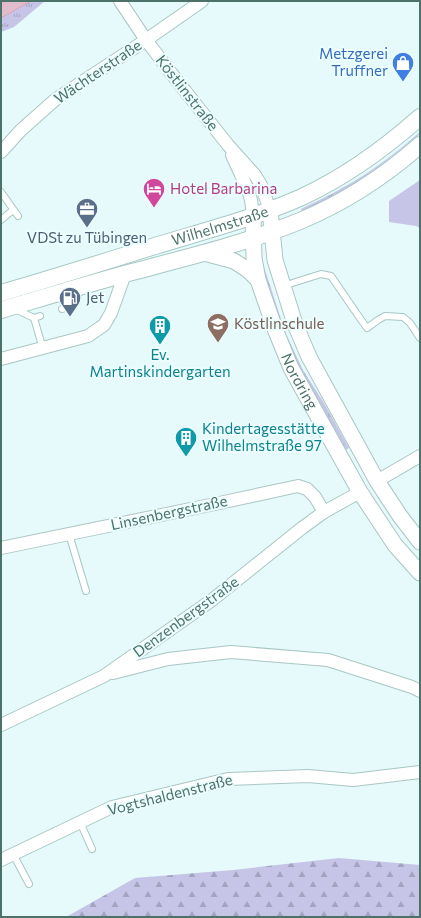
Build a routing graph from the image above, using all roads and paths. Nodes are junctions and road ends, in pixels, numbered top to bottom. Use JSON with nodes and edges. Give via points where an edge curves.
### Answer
{"nodes":[{"id":1,"x":120,"y":1,"type":"edge"},
{"id":2,"x":202,"y":1,"type":"edge"},
{"id":3,"x":146,"y":40,"type":"junction"},
{"id":4,"x":420,"y":117,"type":"edge"},
{"id":5,"x":228,"y":145,"type":"junction"},
{"id":6,"x":420,"y":145,"type":"edge"},
{"id":7,"x":1,"y":152,"type":"edge"},
{"id":8,"x":1,"y":192,"type":"edge"},
{"id":9,"x":13,"y":210,"type":"junction"},
{"id":10,"x":270,"y":210,"type":"junction"},
{"id":11,"x":18,"y":216,"type":"dead end"},
{"id":12,"x":253,"y":216,"type":"junction"},
{"id":13,"x":1,"y":220,"type":"edge"},
{"id":14,"x":273,"y":231,"type":"junction"},
{"id":15,"x":254,"y":238,"type":"junction"},
{"id":16,"x":204,"y":253,"type":"junction"},
{"id":17,"x":125,"y":274,"type":"junction"},
{"id":18,"x":258,"y":280,"type":"junction"},
{"id":19,"x":84,"y":286,"type":"junction"},
{"id":20,"x":283,"y":286,"type":"junction"},
{"id":21,"x":1,"y":293,"type":"edge"},
{"id":22,"x":5,"y":308,"type":"edge"},
{"id":23,"x":62,"y":310,"type":"dead end"},
{"id":24,"x":420,"y":338,"type":"edge"},
{"id":25,"x":43,"y":348,"type":"junction"},
{"id":26,"x":1,"y":359,"type":"edge"},
{"id":27,"x":420,"y":456,"type":"edge"},
{"id":28,"x":377,"y":481,"type":"junction"},
{"id":29,"x":360,"y":492,"type":"junction"},
{"id":30,"x":324,"y":512,"type":"junction"},
{"id":31,"x":69,"y":534,"type":"junction"},
{"id":32,"x":420,"y":542,"type":"edge"},
{"id":33,"x":1,"y":548,"type":"edge"},
{"id":34,"x":420,"y":573,"type":"edge"},
{"id":35,"x":86,"y":591,"type":"dead end"},
{"id":36,"x":155,"y":641,"type":"junction"},
{"id":37,"x":168,"y":659,"type":"junction"},
{"id":38,"x":104,"y":676,"type":"junction"},
{"id":39,"x":420,"y":691,"type":"edge"},
{"id":40,"x":1,"y":725,"type":"edge"},
{"id":41,"x":420,"y":772,"type":"edge"},
{"id":42,"x":80,"y":822,"type":"junction"},
{"id":43,"x":92,"y":849,"type":"dead end"},
{"id":44,"x":13,"y":854,"type":"junction"},
{"id":45,"x":1,"y":860,"type":"edge"},
{"id":46,"x":29,"y":884,"type":"dead end"}],
"edges":[{"from":1,"to":3,"type":"street","name":"Köstlinstraße"},
{"from":2,"to":3,"type":"street","name":"Wächterstraße"},
{"from":3,"to":5,"type":"street","name":"Köstlinstraße"},
{"from":3,"to":7,"type":"street","name":"Wächterstraße","via":[[56,99]]},
{"from":4,"to":10,"type":"main road","name":"Wilhelmstraße","via":[[403,133],[348,172]]},
{"from":5,"to":10,"type":"street","name":"Köstlinstraße","via":[[262,185]]},
{"from":5,"to":12,"type":"street","name":"Köstlinstraße","via":[[248,190]]},
{"from":6,"to":14,"type":"main road","name":"Wilhelmstraße","via":[[386,172],[349,196]]},
{"from":8,"to":9,"type":"lane"},
{"from":9,"to":11,"type":"lane"},
{"from":9,"to":13,"type":"lane"},
{"from":10,"to":12,"type":"main road","name":"Wilhelmstraße"},
{"from":10,"to":14,"type":"street","name":"Nordring"},
{"from":12,"to":15,"type":"street","name":"Nordring"},
{"from":12,"to":21,"type":"main road","name":"Wilhelmstraße"},
{"from":14,"to":15,"type":"main road","name":"Wilhelmstraße"},
{"from":14,"to":20,"type":"street","name":"Nordring","via":[[275,260]]},
{"from":15,"to":16,"type":"main road","name":"Wilhelmstraße"},
{"from":15,"to":18,"type":"street","name":"Nordring"},
{"from":16,"to":17,"type":"main road","name":"Wilhelmstraße"},
{"from":16,"to":18,"type":"street","via":[[234,262]]},
{"from":17,"to":19,"type":"main road","name":"Wilhelmstraße"},
{"from":17,"to":25,"type":"street","via":[[104,325],[88,336]]},
{"from":18,"to":29,"type":"street","name":"Nordring","via":[[291,368]]},
{"from":19,"to":22,"type":"main road","name":"Wilhelmstraße"},
{"from":19,"to":23,"type":"lane","via":[[69,307]]},
{"from":20,"to":24,"type":"lane","via":[[321,274],[331,276],[367,328],[385,316],[403,317]]},
{"from":20,"to":28,"type":"street","name":"Nordring","via":[[309,357]]},
{"from":22,"to":25,"type":"lane","via":[[37,317]]},
{"from":25,"to":26,"type":"street"},
{"from":27,"to":28,"type":"street"},
{"from":28,"to":29,"type":"street"},
{"from":28,"to":32,"type":"street","name":"Nordring"},
{"from":29,"to":30,"type":"street","name":"Denzenbergstraße"},
{"from":29,"to":34,"type":"street","name":"Nordring","via":[[395,545]]},
{"from":30,"to":31,"type":"street","name":"Linsenbergstraße","via":[[307,489],[298,486]]},
{"from":30,"to":36,"type":"street","name":"Denzenbergstraße"},
{"from":31,"to":33,"type":"street","name":"Linsenbergstraße"},
{"from":31,"to":35,"type":"lane"},
{"from":36,"to":37,"type":"street"},
{"from":36,"to":38,"type":"street","name":"Denzenbergstraße"},
{"from":37,"to":38,"type":"street"},
{"from":37,"to":39,"type":"street","via":[[231,652],[328,660]]},
{"from":38,"to":40,"type":"street","name":"Denzenbergstraße"},
{"from":41,"to":42,"type":"street","name":"Vogtshaldenstraße","via":[[353,780],[308,776],[228,779],[112,807]]},
{"from":42,"to":43,"type":"lane"},
{"from":42,"to":44,"type":"street","name":"Vogtshaldenstraße"},
{"from":44,"to":45,"type":"street","name":"Vogtshaldenstraße"},
{"from":44,"to":46,"type":"lane"}]}
